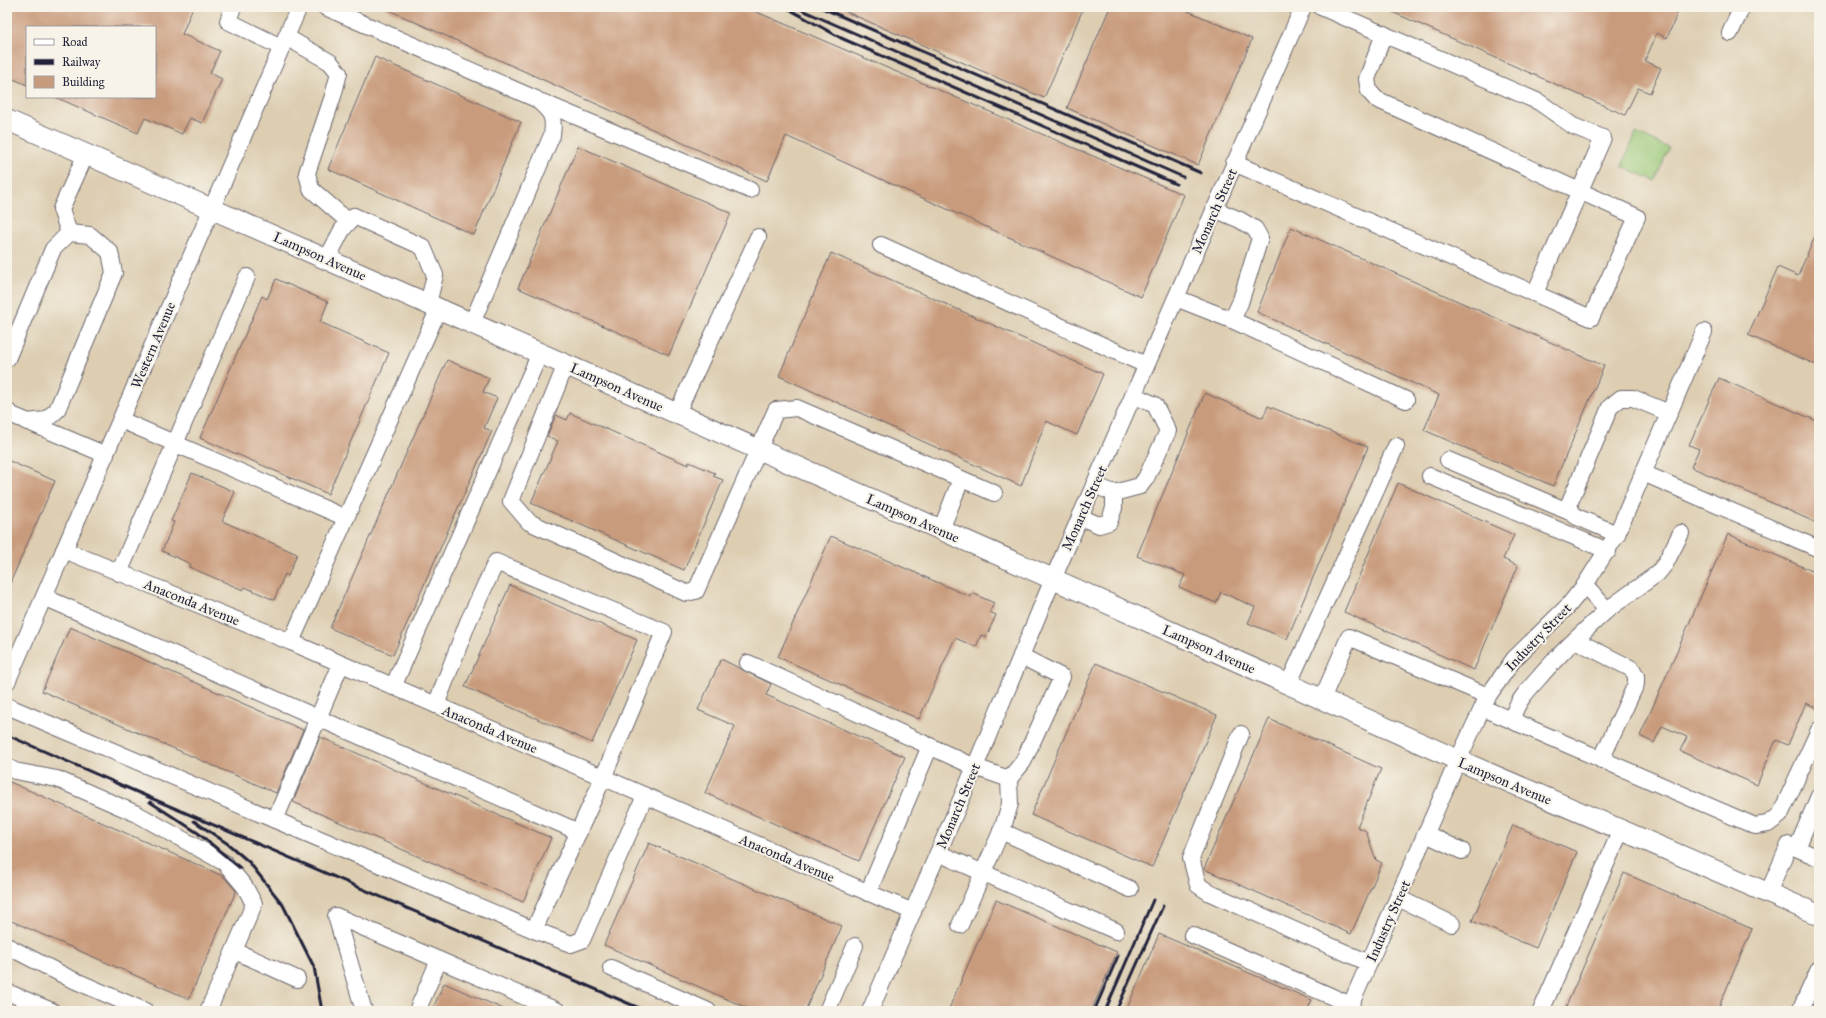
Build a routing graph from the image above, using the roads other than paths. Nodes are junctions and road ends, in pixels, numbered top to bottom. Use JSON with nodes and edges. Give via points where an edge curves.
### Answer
{"nodes":[{"id":1,"x":234,"y":7,"type":"edge"},
{"id":2,"x":299,"y":7,"type":"edge"},
{"id":3,"x":325,"y":7,"type":"edge"},
{"id":4,"x":1303,"y":7,"type":"edge"},
{"id":5,"x":1321,"y":7,"type":"edge"},
{"id":6,"x":1742,"y":7,"type":"edge"},
{"id":7,"x":1730,"y":33,"type":"dead end"},
{"id":8,"x":1384,"y":34,"type":"junction"},
{"id":9,"x":284,"y":42,"type":"junction"},
{"id":10,"x":536,"y":100,"type":"junction"},
{"id":11,"x":7,"y":120,"type":"edge"},
{"id":12,"x":86,"y":154,"type":"junction"},
{"id":13,"x":1234,"y":163,"type":"junction"},
{"id":14,"x":750,"y":190,"type":"dead end"},
{"id":15,"x":1580,"y":191,"type":"junction"},
{"id":16,"x":212,"y":208,"type":"junction"},
{"id":17,"x":1214,"y":209,"type":"junction"},
{"id":18,"x":349,"y":222,"type":"junction"},
{"id":19,"x":69,"y":233,"type":"junction"},
{"id":20,"x":758,"y":237,"type":"dead end"},
{"id":21,"x":882,"y":245,"type":"dead end"},
{"id":22,"x":327,"y":259,"type":"junction"},
{"id":23,"x":246,"y":277,"type":"dead end"},
{"id":24,"x":1535,"y":292,"type":"junction"},
{"id":25,"x":1176,"y":298,"type":"junction"},
{"id":26,"x":434,"y":306,"type":"junction"},
{"id":27,"x":1232,"y":320,"type":"junction"},
{"id":28,"x":472,"y":323,"type":"junction"},
{"id":29,"x":1704,"y":332,"type":"dead end"},
{"id":30,"x":540,"y":353,"type":"junction"},
{"id":31,"x":7,"y":359,"type":"edge"},
{"id":32,"x":566,"y":364,"type":"junction"},
{"id":33,"x":1146,"y":365,"type":"junction"},
{"id":34,"x":1133,"y":395,"type":"junction"},
{"id":35,"x":1406,"y":400,"type":"dead end"},
{"id":36,"x":7,"y":411,"type":"edge"},
{"id":37,"x":1669,"y":413,"type":"junction"},
{"id":38,"x":677,"y":414,"type":"junction"},
{"id":39,"x":121,"y":420,"type":"junction"},
{"id":40,"x":27,"y":422,"type":"junction"},
{"id":41,"x":175,"y":444,"type":"junction"},
{"id":42,"x":1396,"y":446,"type":"dead end"},
{"id":43,"x":759,"y":450,"type":"junction"},
{"id":44,"x":106,"y":455,"type":"junction"},
{"id":45,"x":1448,"y":460,"type":"dead end"},
{"id":46,"x":1643,"y":473,"type":"junction"},
{"id":47,"x":1430,"y":476,"type":"dead end"},
{"id":48,"x":961,"y":479,"type":"junction"},
{"id":49,"x":1094,"y":485,"type":"junction"},
{"id":50,"x":994,"y":493,"type":"dead end"},
{"id":51,"x":1114,"y":493,"type":"junction"},
{"id":52,"x":1572,"y":513,"type":"junction"},
{"id":53,"x":1080,"y":517,"type":"junction"},
{"id":54,"x":346,"y":518,"type":"junction"},
{"id":55,"x":941,"y":530,"type":"junction"},
{"id":56,"x":1680,"y":533,"type":"dead end"},
{"id":57,"x":1617,"y":534,"type":"junction"},
{"id":58,"x":1819,"y":549,"type":"edge"},
{"id":59,"x":64,"y":550,"type":"junction"},
{"id":60,"x":1608,"y":551,"type":"junction"},
{"id":61,"x":119,"y":573,"type":"junction"},
{"id":62,"x":1053,"y":579,"type":"junction"},
{"id":63,"x":1585,"y":585,"type":"junction"},
{"id":64,"x":44,"y":597,"type":"junction"},
{"id":65,"x":1607,"y":610,"type":"junction"},
{"id":66,"x":1575,"y":640,"type":"junction"},
{"id":67,"x":291,"y":642,"type":"junction"},
{"id":68,"x":1021,"y":656,"type":"junction"},
{"id":69,"x":748,"y":663,"type":"dead end"},
{"id":70,"x":341,"y":664,"type":"junction"},
{"id":71,"x":7,"y":682,"type":"edge"},
{"id":72,"x":1288,"y":684,"type":"junction"},
{"id":73,"x":393,"y":687,"type":"junction"},
{"id":74,"x":1322,"y":699,"type":"junction"},
{"id":75,"x":1486,"y":702,"type":"junction"},
{"id":76,"x":436,"y":705,"type":"junction"},
{"id":77,"x":7,"y":706,"type":"edge"},
{"id":78,"x":318,"y":718,"type":"junction"},
{"id":79,"x":1517,"y":723,"type":"junction"},
{"id":80,"x":1819,"y":730,"type":"edge"},
{"id":81,"x":1242,"y":734,"type":"dead end"},
{"id":82,"x":930,"y":746,"type":"junction"},
{"id":83,"x":1458,"y":760,"type":"junction"},
{"id":84,"x":1602,"y":760,"type":"junction"},
{"id":85,"x":7,"y":767,"type":"edge"},
{"id":86,"x":975,"y":767,"type":"junction"},
{"id":87,"x":603,"y":778,"type":"junction"},
{"id":88,"x":1009,"y":780,"type":"junction"},
{"id":89,"x":645,"y":796,"type":"junction"},
{"id":90,"x":1819,"y":796,"type":"edge"},
{"id":91,"x":275,"y":820,"type":"junction"},
{"id":92,"x":1621,"y":830,"type":"junction"},
{"id":93,"x":1001,"y":831,"type":"junction"},
{"id":94,"x":579,"y":832,"type":"junction"},
{"id":95,"x":1426,"y":834,"type":"junction"},
{"id":96,"x":1797,"y":848,"type":"junction"},
{"id":97,"x":1462,"y":851,"type":"dead end"},
{"id":98,"x":938,"y":853,"type":"junction"},
{"id":99,"x":1819,"y":858,"type":"edge"},
{"id":100,"x":983,"y":872,"type":"junction"},
{"id":101,"x":1130,"y":889,"type":"dead end"},
{"id":102,"x":868,"y":893,"type":"junction"},
{"id":103,"x":1768,"y":893,"type":"junction"},
{"id":104,"x":1398,"y":898,"type":"junction"},
{"id":105,"x":913,"y":912,"type":"junction"},
{"id":106,"x":1819,"y":915,"type":"edge"},
{"id":107,"x":1452,"y":924,"type":"dead end"},
{"id":108,"x":960,"y":925,"type":"dead end"},
{"id":109,"x":534,"y":930,"type":"junction"},
{"id":110,"x":1116,"y":931,"type":"dead end"},
{"id":111,"x":1192,"y":935,"type":"dead end"},
{"id":112,"x":7,"y":946,"type":"edge"},
{"id":113,"x":855,"y":946,"type":"dead end"},
{"id":114,"x":235,"y":951,"type":"junction"},
{"id":115,"x":439,"y":960,"type":"junction"},
{"id":116,"x":1369,"y":963,"type":"junction"},
{"id":117,"x":611,"y":968,"type":"dead end"},
{"id":118,"x":1819,"y":969,"type":"edge"},
{"id":119,"x":297,"y":979,"type":"dead end"},
{"id":120,"x":7,"y":992,"type":"edge"},
{"id":121,"x":20,"y":1005,"type":"edge"},
{"id":122,"x":1350,"y":1008,"type":"edge"},
{"id":123,"x":52,"y":1011,"type":"edge"},
{"id":124,"x":145,"y":1011,"type":"edge"},
{"id":125,"x":208,"y":1011,"type":"edge"},
{"id":126,"x":364,"y":1011,"type":"edge"},
{"id":127,"x":417,"y":1011,"type":"edge"},
{"id":128,"x":558,"y":1011,"type":"edge"},
{"id":129,"x":708,"y":1011,"type":"edge"},
{"id":130,"x":827,"y":1011,"type":"edge"},
{"id":131,"x":870,"y":1011,"type":"edge"},
{"id":132,"x":1541,"y":1011,"type":"edge"},
{"id":133,"x":1800,"y":1011,"type":"edge"}],
"edges":[{"from":1,"to":9,"type":"street","via":[[228,21]]},
{"from":2,"to":9,"type":"street","name":"Western Avenue"},
{"from":3,"to":10,"type":"street"},
{"from":4,"to":13,"type":"street","name":"Monarch Street"},
{"from":5,"to":8,"type":"street"},
{"from":6,"to":7,"type":"street"},
{"from":8,"to":15,"type":"street","via":[[1367,79],[1369,91],[1376,99]]},
{"from":8,"to":15,"type":"street","via":[[1539,102],[1574,126],[1603,138]]},
{"from":9,"to":16,"type":"street","name":"Western Avenue"},
{"from":9,"to":18,"type":"street","via":[[330,62],[339,73],[307,173],[311,189]]},
{"from":10,"to":14,"type":"street"},
{"from":10,"to":28,"type":"street","via":[[548,110],[554,121],[552,135]]},
{"from":11,"to":12,"type":"main road","name":"Lampson Avenue"},
{"from":12,"to":16,"type":"main road","name":"Lampson Avenue"},
{"from":12,"to":19,"type":"street","via":[[61,208]]},
{"from":13,"to":17,"type":"street","name":"Monarch Street"},
{"from":13,"to":24,"type":"street"},
{"from":15,"to":24,"type":"street"},
{"from":15,"to":24,"type":"street","via":[[1637,217],[1591,318]]},
{"from":16,"to":22,"type":"main road","name":"Lampson Avenue"},
{"from":16,"to":39,"type":"street","name":"Western Avenue"},
{"from":17,"to":25,"type":"street","name":"Monarch Street"},
{"from":17,"to":27,"type":"street","via":[[1255,229],[1260,238],[1240,303]]},
{"from":18,"to":22,"type":"street"},
{"from":18,"to":26,"type":"street","via":[[354,216],[423,247],[435,274]]},
{"from":19,"to":31,"type":"street","via":[[53,249]]},
{"from":19,"to":40,"type":"street","via":[[90,235],[110,252],[114,273],[57,410],[46,420]]},
{"from":20,"to":38,"type":"street"},
{"from":21,"to":33,"type":"street"},
{"from":22,"to":26,"type":"main road","name":"Lampson Avenue"},
{"from":23,"to":41,"type":"street"},
{"from":25,"to":27,"type":"street"},
{"from":25,"to":33,"type":"street","name":"Monarch Street"},
{"from":26,"to":28,"type":"main road","name":"Lampson Avenue"},
{"from":26,"to":54,"type":"street"},
{"from":27,"to":35,"type":"street"},
{"from":28,"to":30,"type":"main road","name":"Lampson Avenue"},
{"from":29,"to":37,"type":"street","name":"Industry Street"},
{"from":30,"to":32,"type":"main road","name":"Lampson Avenue"},
{"from":30,"to":73,"type":"street"},
{"from":32,"to":38,"type":"main road","name":"Lampson Avenue"},
{"from":32,"to":43,"type":"street","via":[[511,501],[529,522],[686,593],[696,591]]},
{"from":33,"to":34,"type":"street","name":"Monarch Street"},
{"from":34,"to":49,"type":"street","name":"Monarch Street"},
{"from":34,"to":51,"type":"street","via":[[1155,405],[1168,431],[1140,486]]},
{"from":36,"to":40,"type":"street"},
{"from":37,"to":46,"type":"street","name":"Industry Street"},
{"from":37,"to":52,"type":"street","via":[[1633,398],[1621,398],[1610,407],[1569,504]]},
{"from":38,"to":43,"type":"main road","name":"Lampson Avenue"},
{"from":39,"to":41,"type":"street"},
{"from":39,"to":44,"type":"street","name":"Western Avenue"},
{"from":40,"to":44,"type":"street"},
{"from":41,"to":54,"type":"street"},
{"from":41,"to":61,"type":"street"},
{"from":42,"to":72,"type":"street"},
{"from":43,"to":48,"type":"street","via":[[776,410],[797,408]]},
{"from":43,"to":55,"type":"main road","name":"Lampson Avenue"},
{"from":44,"to":59,"type":"street","name":"Western Avenue"},
{"from":45,"to":52,"type":"street"},
{"from":46,"to":57,"type":"street","name":"Industry Street"},
{"from":46,"to":58,"type":"street"},
{"from":47,"to":60,"type":"street"},
{"from":48,"to":50,"type":"street"},
{"from":48,"to":55,"type":"street"},
{"from":49,"to":51,"type":"street"},
{"from":49,"to":53,"type":"street","name":"Monarch Street"},
{"from":51,"to":53,"type":"street","via":[[1114,508],[1109,522],[1099,525]]},
{"from":52,"to":57,"type":"street"},
{"from":53,"to":62,"type":"street","name":"Monarch Street"},
{"from":54,"to":67,"type":"street"},
{"from":55,"to":62,"type":"main road","name":"Lampson Avenue"},
{"from":56,"to":65,"type":"street","via":[[1658,573]]},
{"from":57,"to":60,"type":"street","name":"Industry Street"},
{"from":59,"to":61,"type":"street","name":"Anaconda Avenue"},
{"from":59,"to":64,"type":"street","name":"Western Avenue"},
{"from":60,"to":63,"type":"street","name":"Industry Street"},
{"from":61,"to":67,"type":"street","name":"Anaconda Avenue"},
{"from":62,"to":68,"type":"street","name":"Monarch Street"},
{"from":62,"to":72,"type":"main road","name":"Lampson Avenue"},
{"from":63,"to":65,"type":"street"},
{"from":63,"to":75,"type":"street","name":"Industry Street","via":[[1568,606],[1514,659]]},
{"from":64,"to":71,"type":"street","name":"Western Avenue"},
{"from":64,"to":78,"type":"street"},
{"from":65,"to":66,"type":"street"},
{"from":66,"to":79,"type":"street","via":[[1561,652],[1524,695],[1513,716]]},
{"from":66,"to":84,"type":"street","via":[[1632,670],[1636,676],[1636,684]]},
{"from":67,"to":70,"type":"street","name":"Anaconda Avenue"},
{"from":68,"to":86,"type":"street","name":"Monarch Street"},
{"from":68,"to":88,"type":"street","via":[[1062,677],[1022,762]]},
{"from":69,"to":82,"type":"street"},
{"from":70,"to":73,"type":"street","name":"Anaconda Avenue"},
{"from":70,"to":78,"type":"street"},
{"from":72,"to":74,"type":"main road","name":"Lampson Avenue"},
{"from":73,"to":76,"type":"street","name":"Anaconda Avenue"},
{"from":74,"to":75,"type":"street","via":[[1349,637]]},
{"from":74,"to":83,"type":"main road","name":"Lampson Avenue"},
{"from":75,"to":79,"type":"street"},
{"from":75,"to":83,"type":"street","name":"Industry Street"},
{"from":76,"to":87,"type":"street","name":"Anaconda Avenue"},
{"from":76,"to":87,"type":"street","via":[[468,622],[496,562],[664,632]]},
{"from":77,"to":91,"type":"street"},
{"from":78,"to":91,"type":"street"},
{"from":78,"to":94,"type":"street"},
{"from":79,"to":84,"type":"street"},
{"from":80,"to":84,"type":"street","via":[[1780,815],[1768,824],[1755,826]]},
{"from":81,"to":116,"type":"street","via":[[1191,858],[1198,885],[1210,893]]},
{"from":82,"to":86,"type":"street"},
{"from":82,"to":102,"type":"street"},
{"from":83,"to":92,"type":"main road","name":"Lampson Avenue"},
{"from":83,"to":95,"type":"street","name":"Industry Street"},
{"from":85,"to":114,"type":"street","via":[[15,771],[57,779],[130,811],[225,863],[245,887],[254,904]]},
{"from":86,"to":88,"type":"street"},
{"from":86,"to":98,"type":"street","name":"Monarch Street"},
{"from":87,"to":89,"type":"street","name":"Anaconda Avenue"},
{"from":87,"to":94,"type":"street"},
{"from":88,"to":93,"type":"street","via":[[1010,804]]},
{"from":89,"to":102,"type":"street","name":"Anaconda Avenue"},
{"from":89,"to":109,"type":"street","via":[[582,940],[571,944]]},
{"from":90,"to":96,"type":"street"},
{"from":91,"to":109,"type":"street"},
{"from":92,"to":103,"type":"main road","name":"Lampson Avenue"},
{"from":92,"to":132,"type":"street"},
{"from":93,"to":100,"type":"street"},
{"from":93,"to":101,"type":"street"},
{"from":94,"to":109,"type":"street"},
{"from":95,"to":97,"type":"street"},
{"from":95,"to":104,"type":"street","name":"Industry Street"},
{"from":96,"to":99,"type":"street"},
{"from":96,"to":103,"type":"street","via":[[1789,845]]},
{"from":98,"to":100,"type":"street"},
{"from":98,"to":105,"type":"street","name":"Monarch Street"},
{"from":100,"to":108,"type":"street"},
{"from":100,"to":110,"type":"street"},
{"from":102,"to":105,"type":"street","name":"Anaconda Avenue"},
{"from":103,"to":106,"type":"main road","name":"Lampson Avenue"},
{"from":104,"to":107,"type":"street"},
{"from":104,"to":116,"type":"street","name":"Industry Street"},
{"from":105,"to":131,"type":"street","name":"Monarch Street"},
{"from":111,"to":122,"type":"street"},
{"from":112,"to":124,"type":"street","via":[[69,978]]},
{"from":113,"to":130,"type":"street"},
{"from":114,"to":119,"type":"street"},
{"from":114,"to":125,"type":"street"},
{"from":115,"to":126,"type":"street","via":[[336,916]]},
{"from":115,"to":127,"type":"street"},
{"from":115,"to":128,"type":"street"},
{"from":116,"to":122,"type":"street","name":"Industry Street"},
{"from":117,"to":129,"type":"street"},
{"from":118,"to":133,"type":"street"},
{"from":120,"to":121,"type":"street"},
{"from":121,"to":123,"type":"street"}]}
